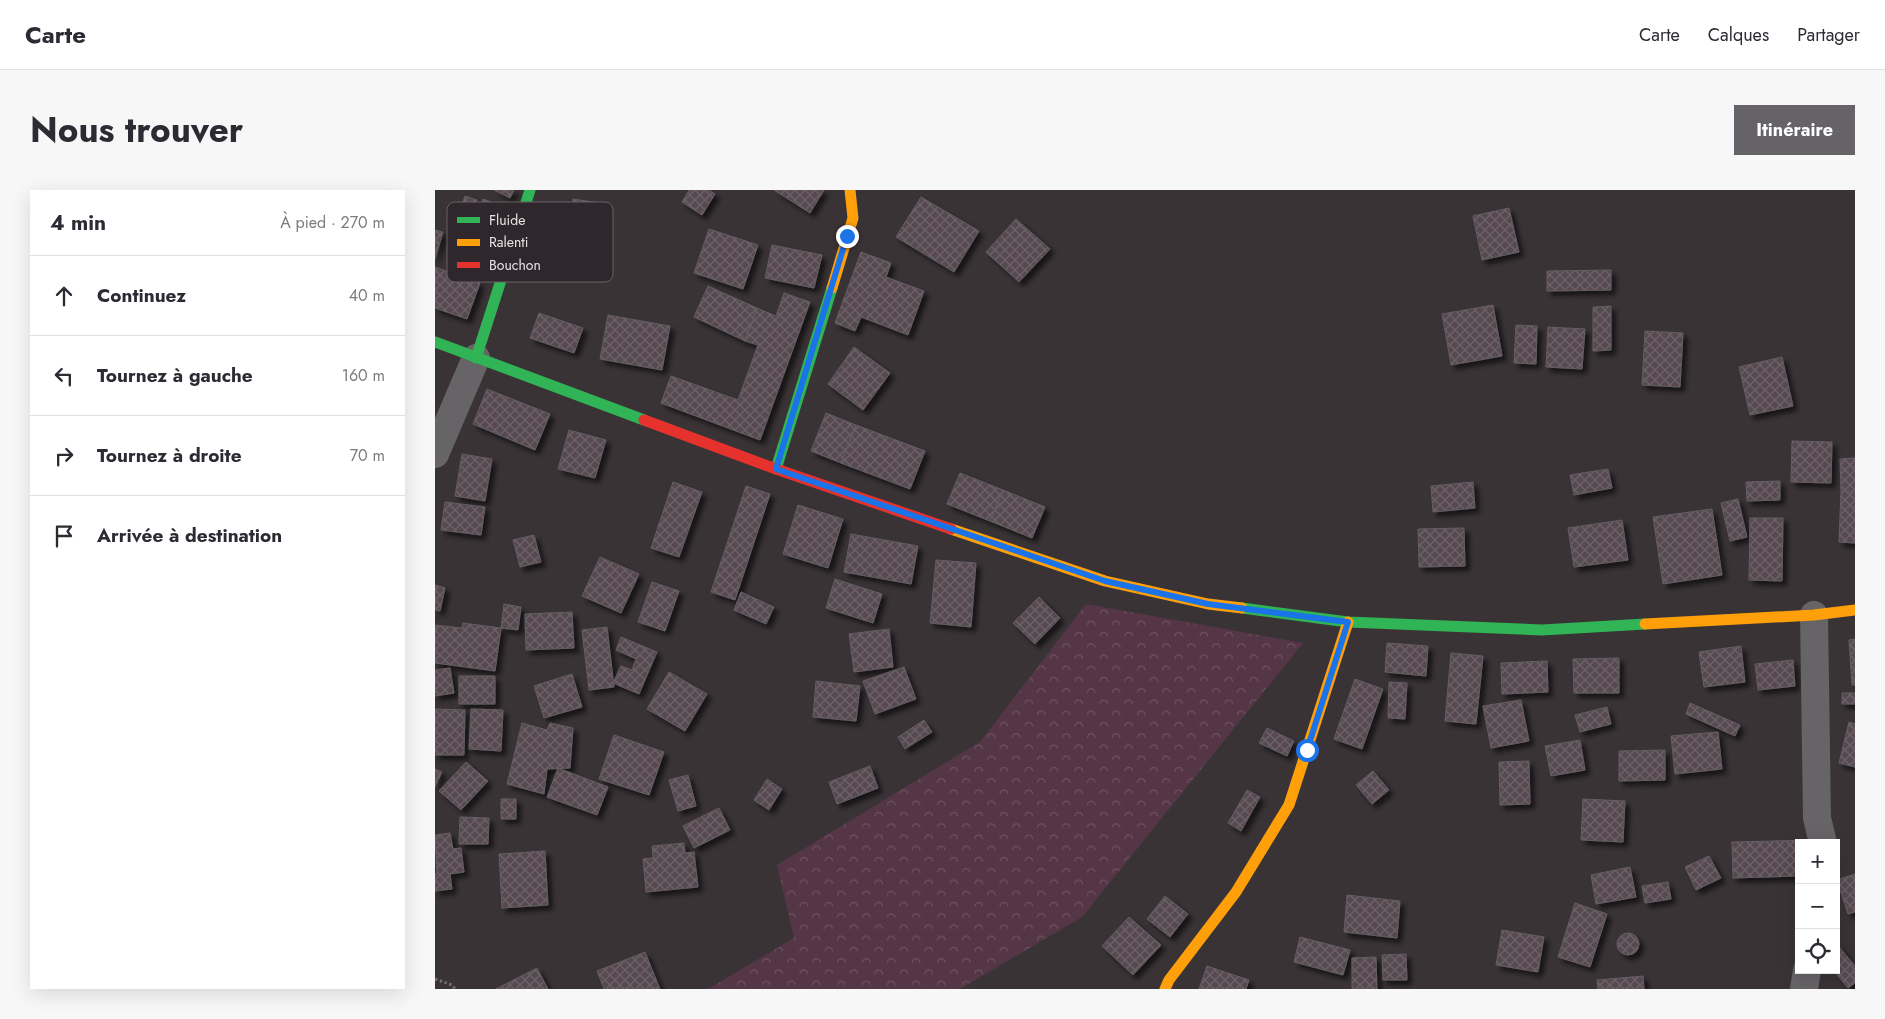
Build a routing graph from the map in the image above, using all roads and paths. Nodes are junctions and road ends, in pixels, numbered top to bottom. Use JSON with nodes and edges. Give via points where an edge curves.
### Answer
{"nodes":[{"id":1,"x":530,"y":190,"type":"edge"},
{"id":2,"x":850,"y":190,"type":"edge"},
{"id":3,"x":526,"y":202,"type":"edge"},
{"id":4,"x":500,"y":282,"type":"edge"},
{"id":5,"x":435,"y":342,"type":"edge"},
{"id":6,"x":476,"y":358,"type":"junction"},
{"id":7,"x":435,"y":454,"type":"edge"},
{"id":8,"x":776,"y":469,"type":"junction"},
{"id":9,"x":1855,"y":610,"type":"edge"},
{"id":10,"x":1814,"y":615,"type":"junction"},
{"id":11,"x":1348,"y":622,"type":"junction"},
{"id":12,"x":1822,"y":839,"type":"edge"},
{"id":13,"x":1806,"y":974,"type":"edge"},
{"id":14,"x":435,"y":979,"type":"edge"},
{"id":15,"x":455,"y":989,"type":"edge"},
{"id":16,"x":1165,"y":989,"type":"edge"},
{"id":17,"x":1804,"y":989,"type":"edge"}],
"edges":[{"from":1,"to":3,"type":"street"},
{"from":2,"to":8,"type":"street","via":[[853,218]]},
{"from":4,"to":6,"type":"street"},
{"from":5,"to":6,"type":"street"},
{"from":6,"to":7,"type":"street"},
{"from":6,"to":8,"type":"street"},
{"from":8,"to":11,"type":"street","via":[[1105,581],[1208,604]]},
{"from":9,"to":10,"type":"street"},
{"from":10,"to":11,"type":"street","via":[[1542,630]]},
{"from":10,"to":12,"type":"street","via":[[1817,818]]},
{"from":11,"to":16,"type":"street","via":[[1289,805],[1236,892]]},
{"from":13,"to":17,"type":"street"},
{"from":14,"to":15,"type":"path"}]}
